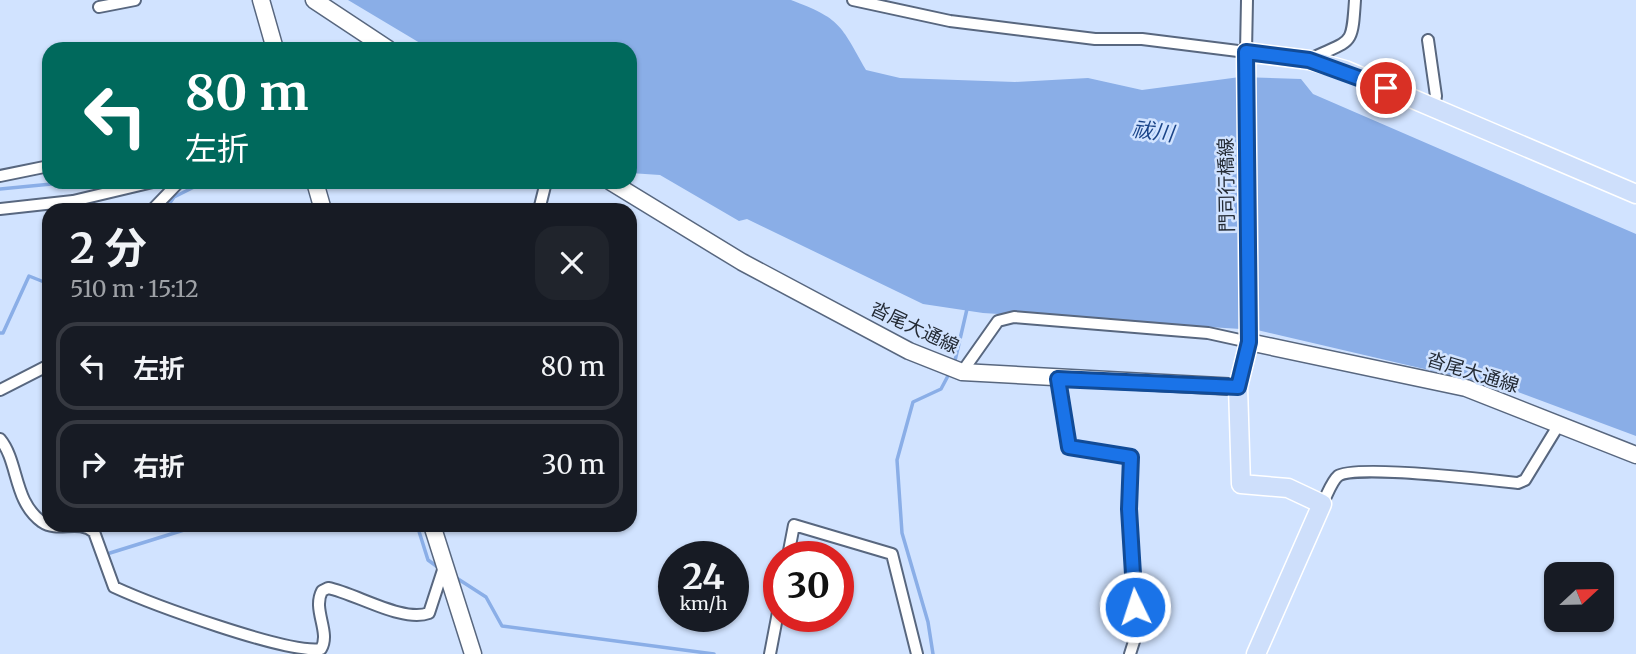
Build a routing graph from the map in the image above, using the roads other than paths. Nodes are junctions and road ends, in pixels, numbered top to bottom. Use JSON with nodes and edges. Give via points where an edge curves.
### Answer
{"nodes":[{"id":1,"x":135,"y":0,"type":"edge"},
{"id":2,"x":261,"y":0,"type":"edge"},
{"id":3,"x":314,"y":0,"type":"edge"},
{"id":4,"x":856,"y":0,"type":"edge"},
{"id":5,"x":1247,"y":0,"type":"edge"},
{"id":6,"x":1355,"y":0,"type":"edge"},
{"id":7,"x":902,"y":6,"type":"edge"},
{"id":8,"x":99,"y":7,"type":"dead end"},
{"id":9,"x":1428,"y":40,"type":"dead end"},
{"id":10,"x":273,"y":42,"type":"edge"},
{"id":11,"x":377,"y":42,"type":"edge"},
{"id":12,"x":1246,"y":58,"type":"junction"},
{"id":13,"x":1309,"y":60,"type":"junction"},
{"id":14,"x":1434,"y":108,"type":"junction"},
{"id":15,"x":42,"y":167,"type":"edge"},
{"id":16,"x":0,"y":176,"type":"edge"},
{"id":17,"x":124,"y":189,"type":"edge"},
{"id":18,"x":172,"y":189,"type":"edge"},
{"id":19,"x":622,"y":189,"type":"edge"},
{"id":20,"x":1636,"y":194,"type":"edge"},
{"id":21,"x":55,"y":203,"type":"edge"},
{"id":22,"x":159,"y":203,"type":"edge"},
{"id":23,"x":42,"y":204,"type":"edge"},
{"id":24,"x":0,"y":209,"type":"edge"},
{"id":25,"x":1249,"y":339,"type":"junction"},
{"id":26,"x":42,"y":369,"type":"edge"},
{"id":27,"x":962,"y":372,"type":"junction"},
{"id":28,"x":1058,"y":379,"type":"junction"},
{"id":29,"x":1238,"y":387,"type":"junction"},
{"id":30,"x":0,"y":390,"type":"edge"},
{"id":31,"x":1558,"y":426,"type":"junction"},
{"id":32,"x":0,"y":439,"type":"edge"},
{"id":33,"x":1636,"y":455,"type":"edge"},
{"id":34,"x":1322,"y":504,"type":"junction"},
{"id":35,"x":42,"y":519,"type":"edge"},
{"id":36,"x":94,"y":532,"type":"edge"},
{"id":37,"x":434,"y":532,"type":"edge"},
{"id":38,"x":791,"y":541,"type":"edge"},
{"id":39,"x":848,"y":541,"type":"edge"},
{"id":40,"x":854,"y":543,"type":"edge"},
{"id":41,"x":445,"y":563,"type":"junction"},
{"id":42,"x":774,"y":632,"type":"edge"},
{"id":43,"x":473,"y":654,"type":"edge"},
{"id":44,"x":770,"y":654,"type":"edge"},
{"id":45,"x":917,"y":654,"type":"edge"},
{"id":46,"x":1130,"y":654,"type":"edge"},
{"id":47,"x":1256,"y":654,"type":"edge"}],
"edges":[{"from":1,"to":8,"type":"street"},
{"from":2,"to":10,"type":"main road"},
{"from":3,"to":11,"type":"main road"},
{"from":4,"to":7,"type":"street"},
{"from":5,"to":12,"type":"street"},
{"from":6,"to":13,"type":"street","via":[[1349,40]]},
{"from":7,"to":12,"type":"street","via":[[950,21],[1095,39],[1142,39]]},
{"from":9,"to":14,"type":"street"},
{"from":12,"to":13,"type":"main road"},
{"from":12,"to":25,"type":"main road","name":"門司行橋線"},
{"from":13,"to":14,"type":"main road"},
{"from":14,"to":20,"type":"main road"},
{"from":15,"to":16,"type":"street"},
{"from":17,"to":21,"type":"street"},
{"from":18,"to":22,"type":"street"},
{"from":19,"to":27,"type":"main road","name":"沓尾大通線","via":[[742,262],[909,351]]},
{"from":23,"to":24,"type":"street"},
{"from":25,"to":27,"type":"street","via":[[1014,317],[998,321]]},
{"from":25,"to":29,"type":"main road","name":"門司行橋線"},
{"from":25,"to":31,"type":"main road","name":"沓尾大通線","via":[[1466,388]]},
{"from":26,"to":30,"type":"street"},
{"from":27,"to":28,"type":"main road","name":"沓尾大通線"},
{"from":28,"to":29,"type":"main road","name":"沓尾大通線"},
{"from":28,"to":46,"type":"street","via":[[1069,447],[1131,457],[1129,509],[1137,632]]},
{"from":29,"to":34,"type":"main road","name":"門司行橋線","via":[[1241,484],[1288,488]]},
{"from":31,"to":33,"type":"main road","name":"沓尾大通線"},
{"from":31,"to":34,"type":"street","via":[[1525,480],[1518,483],[1347,472],[1335,479]]},
{"from":32,"to":35,"type":"street","via":[[19,490]]},
{"from":34,"to":47,"type":"main road"},
{"from":36,"to":41,"type":"street","via":[[114,587],[265,645],[309,651],[321,649],[325,641],[318,600],[322,591],[328,588],[423,615],[429,612]]},
{"from":37,"to":41,"type":"main road"},
{"from":38,"to":39,"type":"street","via":[[794,525]]},
{"from":40,"to":45,"type":"street","via":[[892,554]]},
{"from":41,"to":43,"type":"main road"},
{"from":42,"to":44,"type":"street"}]}
